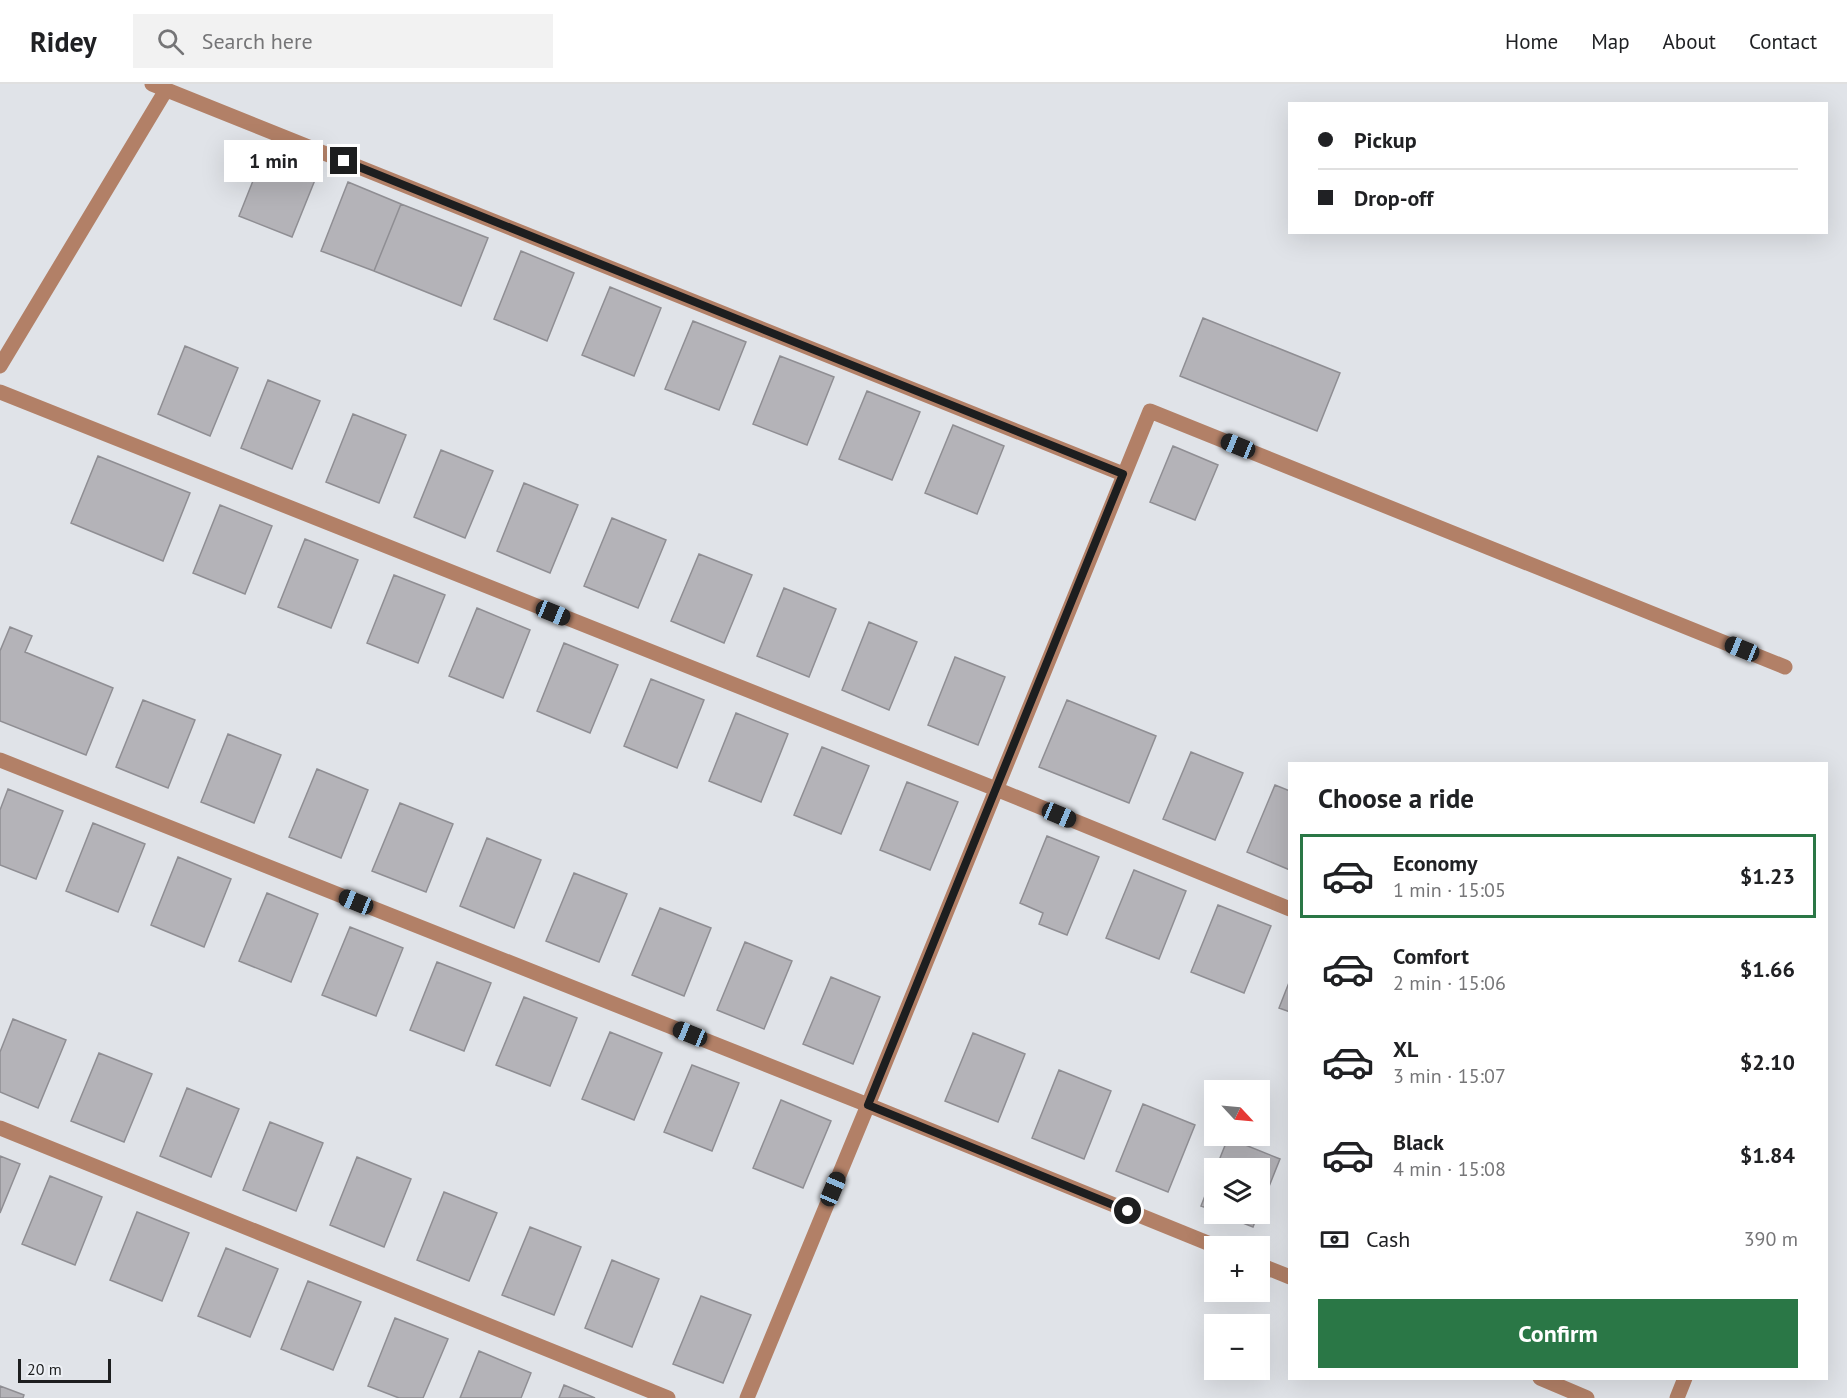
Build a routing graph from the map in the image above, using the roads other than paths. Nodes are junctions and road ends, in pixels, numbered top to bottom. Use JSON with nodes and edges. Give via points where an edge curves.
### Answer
{"nodes":[{"id":1,"x":159,"y":87,"type":"edge"},
{"id":2,"x":0,"y":366,"type":"edge"},
{"id":3,"x":0,"y":392,"type":"edge"},
{"id":4,"x":1123,"y":474,"type":"junction"},
{"id":5,"x":1785,"y":667,"type":"dead end"},
{"id":6,"x":0,"y":760,"type":"edge"},
{"id":7,"x":996,"y":789,"type":"junction"},
{"id":8,"x":1288,"y":908,"type":"edge"},
{"id":9,"x":868,"y":1105,"type":"junction"},
{"id":10,"x":0,"y":1128,"type":"edge"},
{"id":11,"x":1204,"y":1242,"type":"edge"},
{"id":12,"x":1270,"y":1269,"type":"edge"},
{"id":13,"x":1288,"y":1276,"type":"edge"},
{"id":14,"x":1545,"y":1380,"type":"edge"},
{"id":15,"x":1684,"y":1380,"type":"edge"},
{"id":16,"x":668,"y":1398,"type":"edge"},
{"id":17,"x":747,"y":1398,"type":"edge"},
{"id":18,"x":1587,"y":1398,"type":"edge"},
{"id":19,"x":1677,"y":1398,"type":"edge"}],
"edges":[{"from":1,"to":2,"type":"lane"},
{"from":1,"to":4,"type":"lane"},
{"from":3,"to":7,"type":"lane"},
{"from":4,"to":5,"type":"lane","via":[[1150,411]]},
{"from":4,"to":7,"type":"lane"},
{"from":6,"to":9,"type":"lane"},
{"from":7,"to":8,"type":"lane"},
{"from":7,"to":9,"type":"lane"},
{"from":9,"to":11,"type":"lane"},
{"from":9,"to":17,"type":"lane"},
{"from":10,"to":16,"type":"lane"},
{"from":12,"to":13,"type":"lane"},
{"from":14,"to":18,"type":"lane"},
{"from":15,"to":19,"type":"lane"}]}
